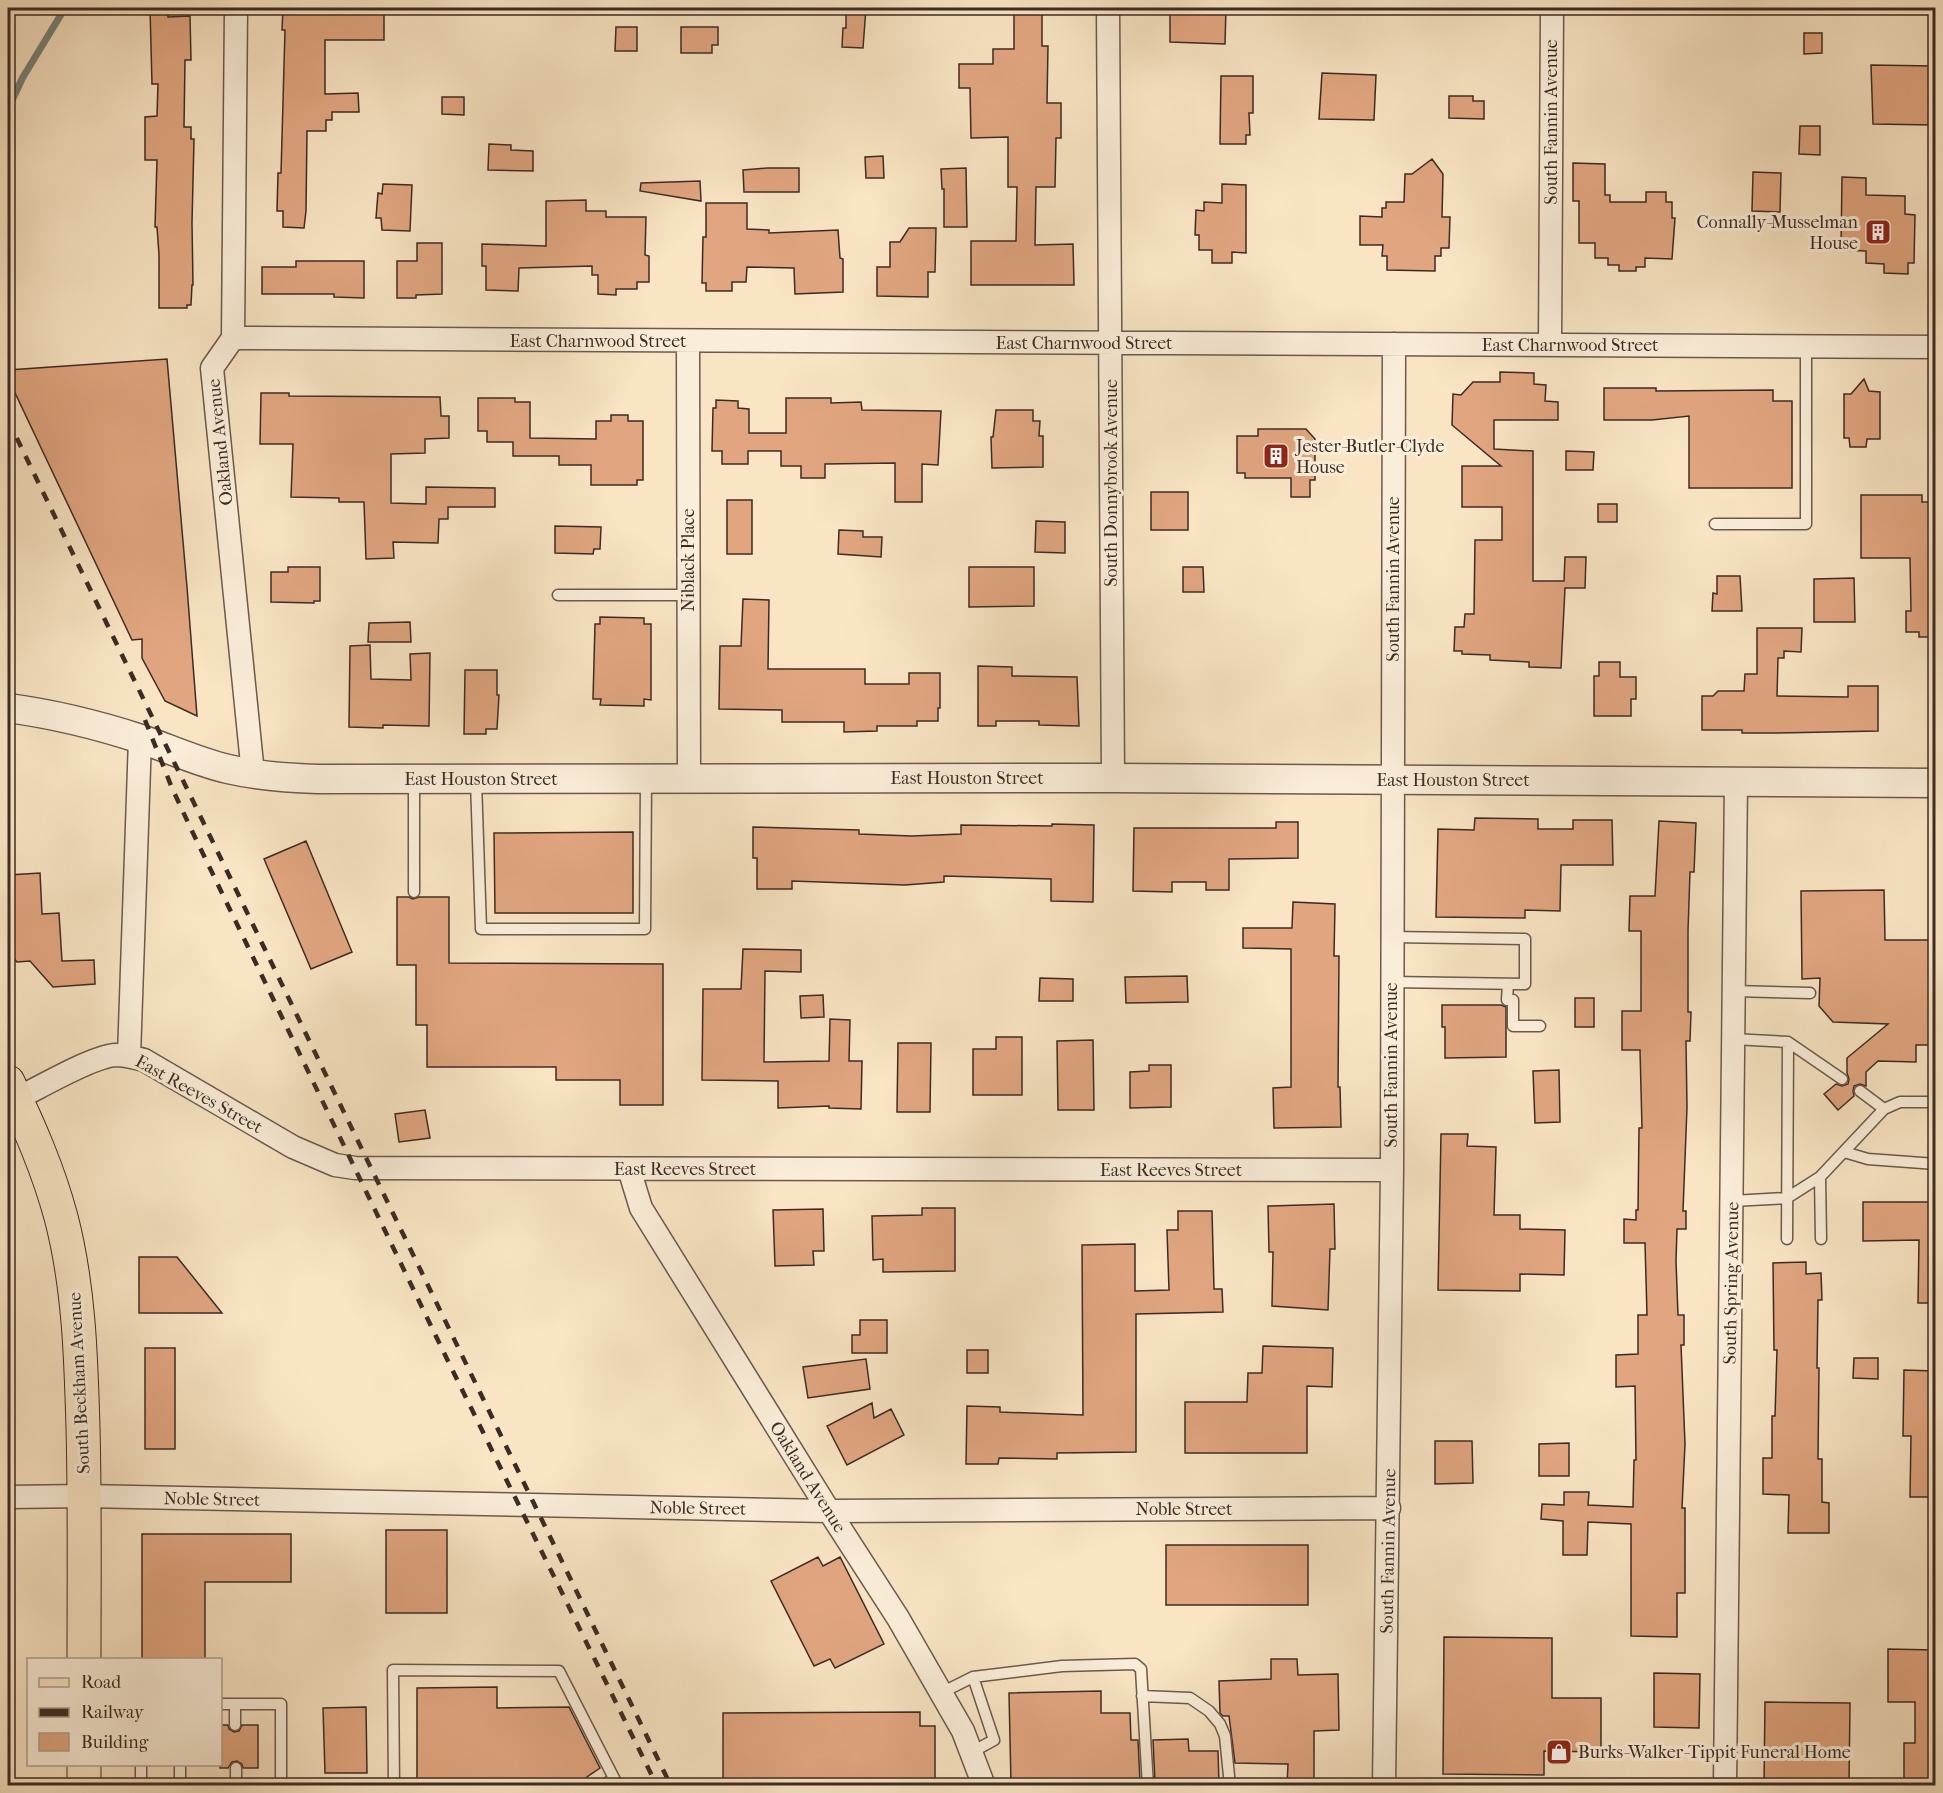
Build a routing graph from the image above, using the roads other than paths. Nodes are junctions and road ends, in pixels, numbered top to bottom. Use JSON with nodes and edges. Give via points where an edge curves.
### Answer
{"nodes":[{"id":1,"x":236,"y":8,"type":"edge"},
{"id":2,"x":1108,"y":8,"type":"edge"},
{"id":3,"x":1552,"y":8,"type":"edge"},
{"id":4,"x":233,"y":338,"type":"junction"},
{"id":5,"x":688,"y":342,"type":"junction"},
{"id":6,"x":1110,"y":344,"type":"junction"},
{"id":7,"x":1394,"y":344,"type":"junction"},
{"id":8,"x":1550,"y":345,"type":"junction"},
{"id":9,"x":1806,"y":346,"type":"junction"},
{"id":10,"x":1935,"y":347,"type":"edge"},
{"id":11,"x":1715,"y":524,"type":"dead end"},
{"id":12,"x":558,"y":595,"type":"dead end"},
{"id":13,"x":688,"y":595,"type":"junction"},
{"id":14,"x":8,"y":708,"type":"edge"},
{"id":15,"x":140,"y":739,"type":"junction"},
{"id":16,"x":253,"y":774,"type":"junction"},
{"id":17,"x":1113,"y":778,"type":"junction"},
{"id":18,"x":414,"y":779,"type":"junction"},
{"id":19,"x":476,"y":779,"type":"junction"},
{"id":20,"x":646,"y":779,"type":"junction"},
{"id":21,"x":689,"y":779,"type":"junction"},
{"id":22,"x":1392,"y":779,"type":"junction"},
{"id":23,"x":1736,"y":781,"type":"junction"},
{"id":24,"x":1935,"y":783,"type":"edge"},
{"id":25,"x":414,"y":892,"type":"dead end"},
{"id":26,"x":1392,"y":937,"type":"junction"},
{"id":27,"x":1391,"y":982,"type":"junction"},
{"id":28,"x":1508,"y":984,"type":"junction"},
{"id":29,"x":1734,"y":992,"type":"junction"},
{"id":30,"x":1810,"y":993,"type":"dead end"},
{"id":31,"x":1540,"y":1026,"type":"dead end"},
{"id":32,"x":1733,"y":1039,"type":"junction"},
{"id":33,"x":1788,"y":1042,"type":"junction"},
{"id":34,"x":129,"y":1056,"type":"junction"},
{"id":35,"x":1842,"y":1079,"type":"dead end"},
{"id":36,"x":12,"y":1090,"type":"edge"},
{"id":37,"x":1860,"y":1091,"type":"dead end"},
{"id":38,"x":1935,"y":1102,"type":"edge"},
{"id":39,"x":1884,"y":1109,"type":"junction"},
{"id":40,"x":1844,"y":1152,"type":"junction"},
{"id":41,"x":1935,"y":1164,"type":"edge"},
{"id":42,"x":629,"y":1169,"type":"junction"},
{"id":43,"x":1392,"y":1170,"type":"junction"},
{"id":44,"x":1820,"y":1177,"type":"junction"},
{"id":45,"x":1787,"y":1198,"type":"junction"},
{"id":46,"x":1732,"y":1201,"type":"junction"},
{"id":47,"x":1786,"y":1239,"type":"dead end"},
{"id":48,"x":1821,"y":1239,"type":"dead end"},
{"id":49,"x":85,"y":1496,"type":"junction"},
{"id":50,"x":8,"y":1497,"type":"edge"},
{"id":51,"x":1389,"y":1508,"type":"junction"},
{"id":52,"x":829,"y":1511,"type":"junction"},
{"id":53,"x":84,"y":1658,"type":"edge"},
{"id":54,"x":974,"y":1677,"type":"junction"},
{"id":55,"x":941,"y":1693,"type":"junction"},
{"id":56,"x":1142,"y":1696,"type":"junction"},
{"id":57,"x":222,"y":1704,"type":"edge"},
{"id":58,"x":235,"y":1704,"type":"junction"},
{"id":59,"x":235,"y":1725,"type":"dead end"},
{"id":60,"x":972,"y":1752,"type":"junction"},
{"id":61,"x":84,"y":1766,"type":"edge"},
{"id":62,"x":141,"y":1766,"type":"edge"},
{"id":63,"x":180,"y":1768,"type":"dead end"},
{"id":64,"x":236,"y":1768,"type":"dead end"},
{"id":65,"x":616,"y":1782,"type":"edge"},
{"id":66,"x":84,"y":1785,"type":"edge"},
{"id":67,"x":141,"y":1785,"type":"edge"},
{"id":68,"x":180,"y":1785,"type":"edge"},
{"id":69,"x":236,"y":1785,"type":"edge"},
{"id":70,"x":281,"y":1785,"type":"edge"},
{"id":71,"x":394,"y":1785,"type":"edge"},
{"id":72,"x":603,"y":1785,"type":"edge"},
{"id":73,"x":984,"y":1785,"type":"edge"},
{"id":74,"x":1148,"y":1785,"type":"edge"},
{"id":75,"x":1230,"y":1785,"type":"edge"},
{"id":76,"x":1384,"y":1785,"type":"edge"},
{"id":77,"x":1725,"y":1785,"type":"edge"}],
"edges":[{"from":1,"to":4,"type":"street"},
{"from":2,"to":6,"type":"street","name":"South Donnybrook Avenue"},
{"from":3,"to":8,"type":"street","name":"South Fannin Avenue"},
{"from":4,"to":5,"type":"street","name":"East Charnwood Street"},
{"from":4,"to":16,"type":"street","name":"Oakland Avenue","via":[[212,368]]},
{"from":5,"to":6,"type":"street","name":"East Charnwood Street"},
{"from":5,"to":13,"type":"street","name":"Niblack Place"},
{"from":6,"to":7,"type":"street","name":"East Charnwood Street"},
{"from":6,"to":17,"type":"street","name":"South Donnybrook Avenue"},
{"from":7,"to":8,"type":"street","name":"East Charnwood Street"},
{"from":7,"to":22,"type":"street","name":"South Fannin Avenue"},
{"from":8,"to":9,"type":"street","name":"East Charnwood Street"},
{"from":9,"to":10,"type":"street","name":"East Charnwood Street"},
{"from":9,"to":11,"type":"lane","via":[[1806,524]]},
{"from":12,"to":13,"type":"lane"},
{"from":13,"to":21,"type":"street","name":"Niblack Place"},
{"from":14,"to":15,"type":"street","name":"East Houston Street","via":[[68,719]]},
{"from":15,"to":16,"type":"street","name":"East Houston Street"},
{"from":15,"to":34,"type":"street"},
{"from":16,"to":18,"type":"street","name":"East Houston Street"},
{"from":17,"to":21,"type":"street","name":"East Houston Street"},
{"from":17,"to":22,"type":"street","name":"East Houston Street"},
{"from":18,"to":19,"type":"street","name":"East Houston Street"},
{"from":18,"to":25,"type":"lane"},
{"from":19,"to":20,"type":"street","name":"East Houston Street"},
{"from":19,"to":20,"type":"lane","via":[[482,929],[645,929]]},
{"from":20,"to":21,"type":"street","name":"East Houston Street"},
{"from":22,"to":23,"type":"street","name":"East Houston Street"},
{"from":22,"to":26,"type":"street","name":"South Fannin Avenue"},
{"from":23,"to":24,"type":"street","name":"East Houston Street"},
{"from":23,"to":29,"type":"street","name":"South Spring Avenue"},
{"from":26,"to":27,"type":"street","name":"South Fannin Avenue"},
{"from":26,"to":28,"type":"lane","via":[[1526,939],[1525,984]]},
{"from":27,"to":28,"type":"lane"},
{"from":27,"to":43,"type":"street","name":"South Fannin Avenue"},
{"from":28,"to":31,"type":"lane","via":[[1507,1000],[1513,1000],[1513,1026]]},
{"from":29,"to":30,"type":"lane"},
{"from":29,"to":32,"type":"street","name":"South Spring Avenue"},
{"from":32,"to":33,"type":"lane"},
{"from":32,"to":46,"type":"street","name":"South Spring Avenue"},
{"from":33,"to":35,"type":"lane"},
{"from":33,"to":45,"type":"lane"},
{"from":34,"to":36,"type":"street","name":"East Reeves Street","via":[[114,1055]]},
{"from":34,"to":42,"type":"street","name":"East Reeves Street","via":[[152,1065],[292,1147],[335,1165]]},
{"from":36,"to":49,"type":"main road","name":"South Beckham Avenue","via":[[49,1176],[70,1259],[80,1337]]},
{"from":37,"to":39,"type":"lane"},
{"from":38,"to":39,"type":"lane","via":[[1900,1102]]},
{"from":39,"to":40,"type":"lane"},
{"from":40,"to":41,"type":"lane","via":[[1868,1159]]},
{"from":40,"to":44,"type":"lane"},
{"from":42,"to":43,"type":"street","name":"East Reeves Street"},
{"from":42,"to":52,"type":"street","name":"Oakland Avenue","via":[[641,1208]]},
{"from":43,"to":51,"type":"street","name":"South Fannin Avenue"},
{"from":44,"to":45,"type":"lane"},
{"from":44,"to":48,"type":"lane"},
{"from":45,"to":46,"type":"lane"},
{"from":45,"to":47,"type":"lane"},
{"from":46,"to":77,"type":"street","name":"South Spring Avenue"},
{"from":49,"to":50,"type":"street","name":"Noble Street"},
{"from":49,"to":52,"type":"street","name":"Noble Street"},
{"from":49,"to":53,"type":"main road","name":"South Beckham Avenue"},
{"from":51,"to":52,"type":"street","name":"Noble Street"},
{"from":51,"to":76,"type":"street","name":"South Fannin Avenue"},
{"from":52,"to":55,"type":"street","name":"Oakland Avenue"},
{"from":54,"to":55,"type":"lane"},
{"from":54,"to":56,"type":"lane","via":[[1062,1666],[1135,1664],[1141,1670]]},
{"from":54,"to":60,"type":"lane","via":[[994,1740]]},
{"from":55,"to":60,"type":"street","name":"Oakland Avenue"},
{"from":56,"to":74,"type":"lane"},
{"from":56,"to":75,"type":"lane","via":[[1190,1698],[1209,1710],[1225,1737]]},
{"from":57,"to":58,"type":"lane"},
{"from":58,"to":59,"type":"lane"},
{"from":58,"to":70,"type":"lane","via":[[281,1704]]},
{"from":60,"to":73,"type":"street","name":"Oakland Avenue"},
{"from":61,"to":66,"type":"main road"},
{"from":62,"to":67,"type":"lane"},
{"from":63,"to":68,"type":"lane"},
{"from":64,"to":69,"type":"lane"},
{"from":65,"to":71,"type":"lane","via":[[559,1671],[393,1670]]},
{"from":65,"to":72,"type":"lane"}]}
